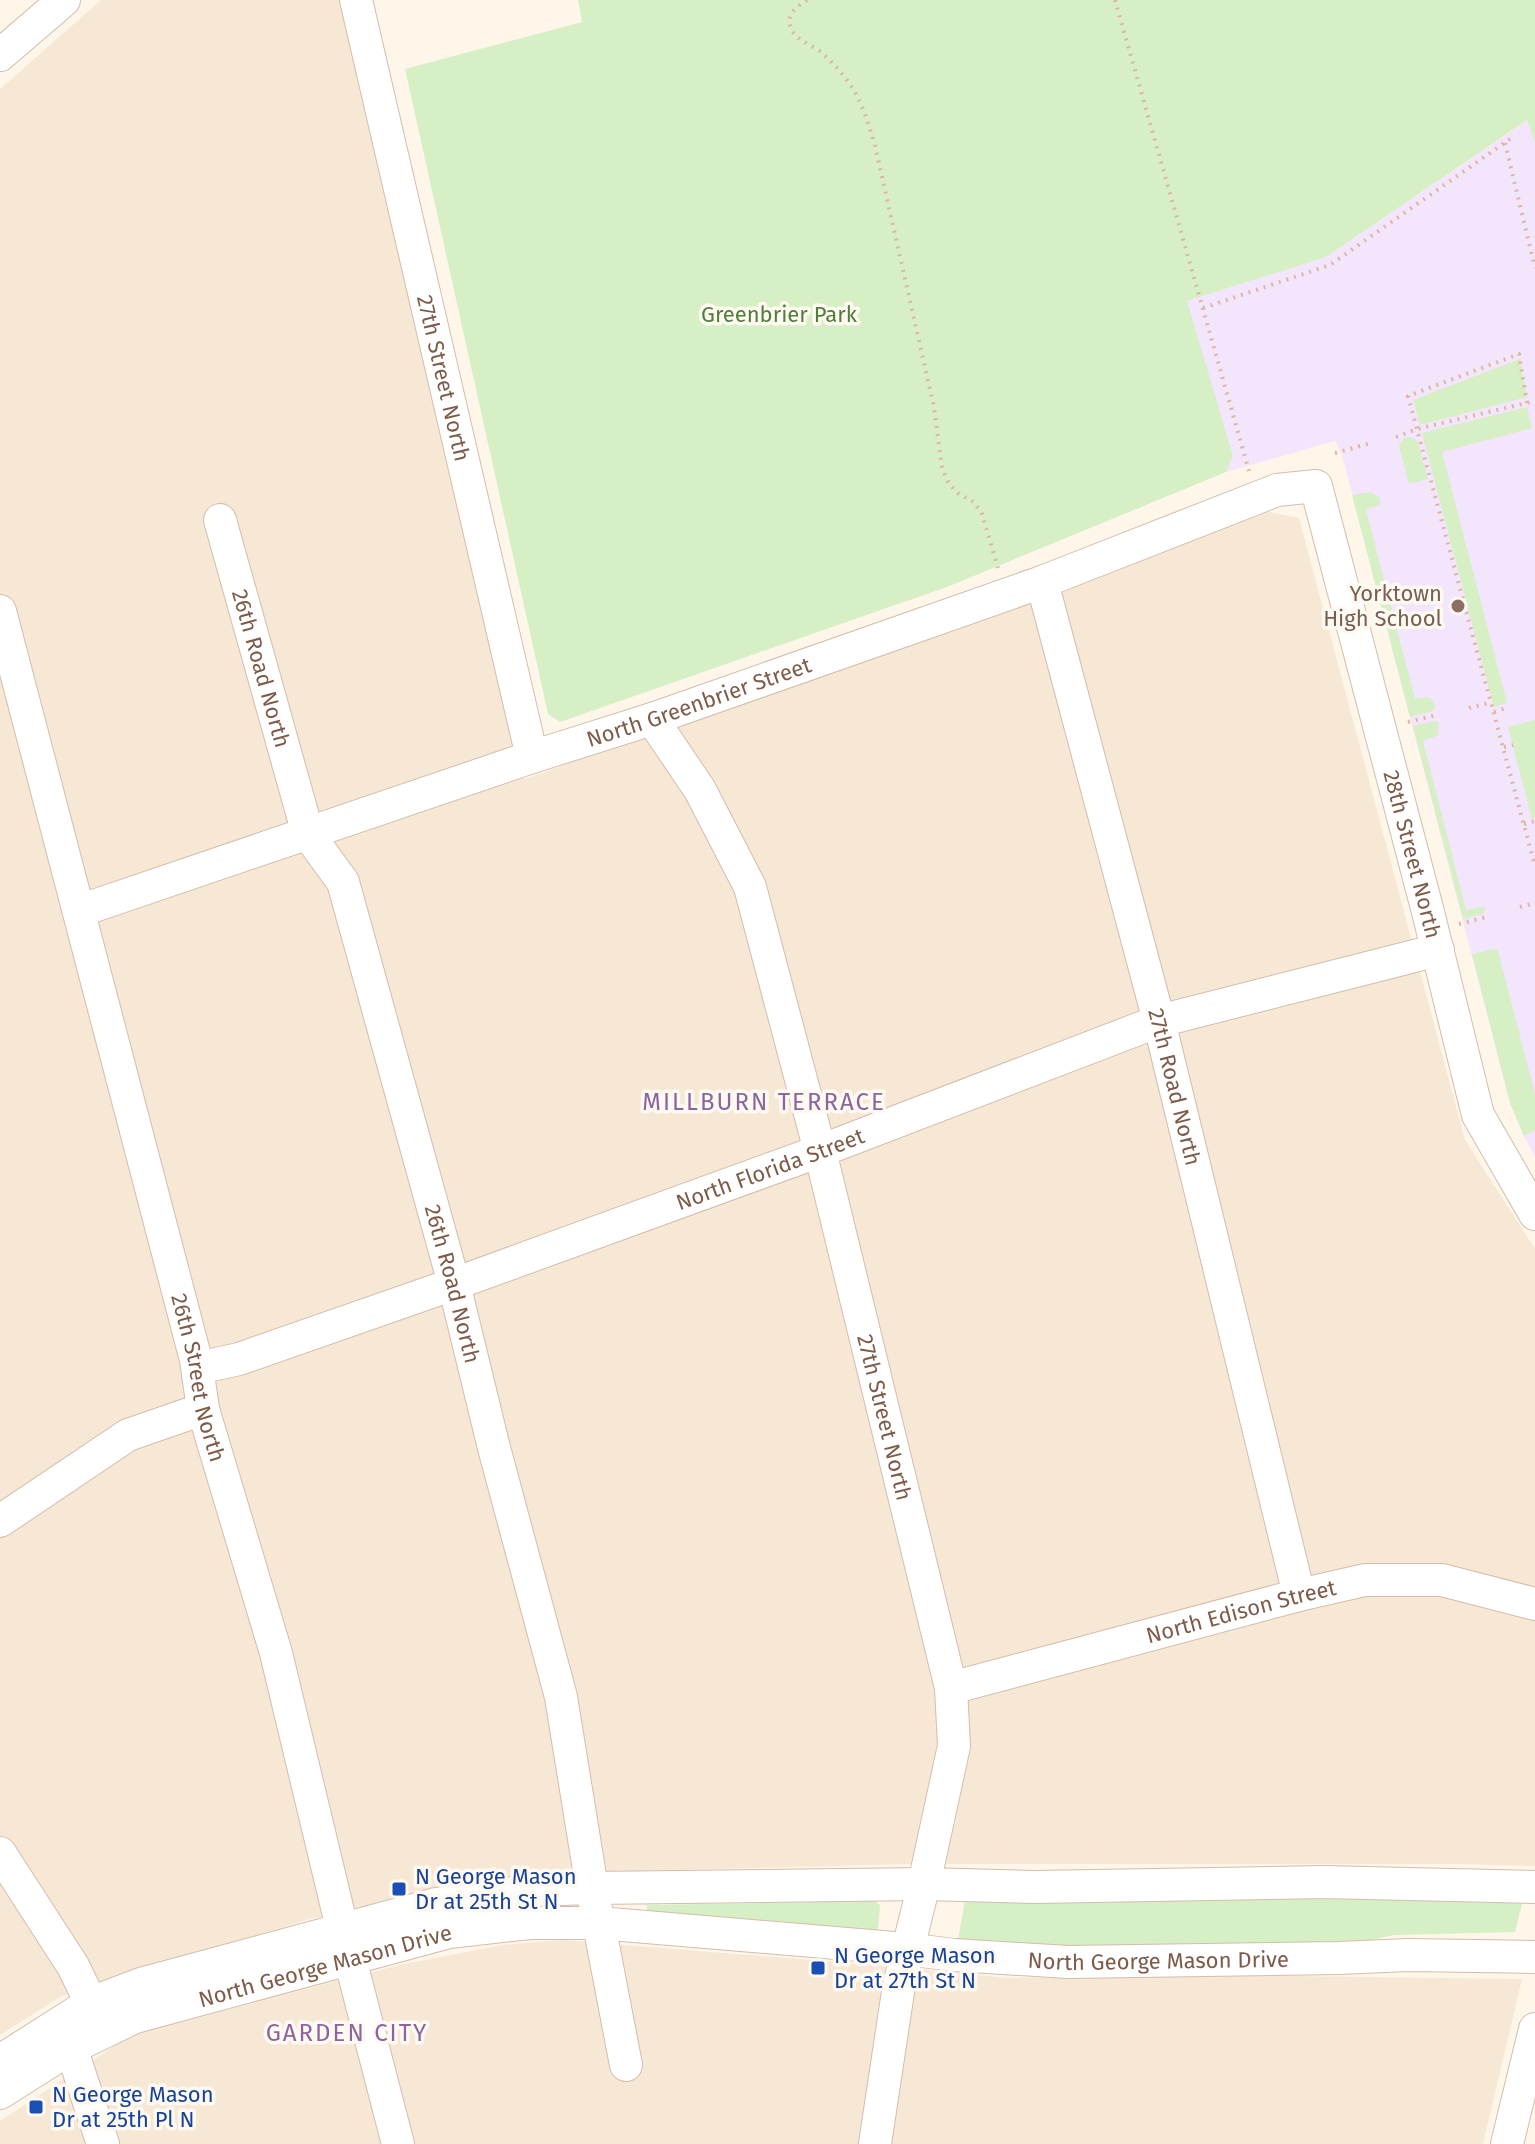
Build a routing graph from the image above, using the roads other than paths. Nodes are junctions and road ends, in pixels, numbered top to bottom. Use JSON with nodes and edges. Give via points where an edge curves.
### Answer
{"nodes":[{"id":1,"x":64,"y":0,"type":"edge"},
{"id":2,"x":356,"y":0,"type":"edge"},
{"id":3,"x":3,"y":51,"type":"edge"},
{"id":4,"x":1316,"y":486,"type":"joint"},
{"id":5,"x":220,"y":520,"type":"dead end"},
{"id":6,"x":1042,"y":582,"type":"junction"},
{"id":7,"x":0,"y":611,"type":"edge"},
{"id":8,"x":652,"y":719,"type":"junction"},
{"id":9,"x":532,"y":757,"type":"junction"},
{"id":10,"x":308,"y":834,"type":"junction"},
{"id":11,"x":79,"y":911,"type":"junction"},
{"id":12,"x":1438,"y":950,"type":"junction"},
{"id":13,"x":1159,"y":1021,"type":"junction"},
{"id":14,"x":820,"y":1151,"type":"junction"},
{"id":15,"x":1535,"y":1214,"type":"edge"},
{"id":16,"x":454,"y":1284,"type":"junction"},
{"id":17,"x":198,"y":1368,"type":"junction"},
{"id":18,"x":203,"y":1409,"type":"junction"},
{"id":19,"x":0,"y":1521,"type":"edge"},
{"id":20,"x":1299,"y":1595,"type":"junction"},
{"id":21,"x":1535,"y":1604,"type":"edge"},
{"id":22,"x":951,"y":1688,"type":"junction"},
{"id":23,"x":0,"y":1853,"type":"edge"},
{"id":24,"x":924,"y":1884,"type":"junction"},
{"id":25,"x":1535,"y":1887,"type":"edge"},
{"id":26,"x":592,"y":1888,"type":"junction"},
{"id":27,"x":599,"y":1923,"type":"junction"},
{"id":28,"x":346,"y":1944,"type":"junction"},
{"id":29,"x":906,"y":1949,"type":"junction"},
{"id":30,"x":1535,"y":1957,"type":"edge"},
{"id":31,"x":91,"y":2003,"type":"junction"},
{"id":32,"x":1535,"y":2029,"type":"edge"},
{"id":33,"x":64,"y":2037,"type":"junction"},
{"id":34,"x":0,"y":2061,"type":"edge"},
{"id":35,"x":626,"y":2065,"type":"dead end"},
{"id":36,"x":0,"y":2093,"type":"edge"},
{"id":37,"x":103,"y":2144,"type":"edge"},
{"id":38,"x":398,"y":2144,"type":"edge"},
{"id":39,"x":875,"y":2144,"type":"edge"},
{"id":40,"x":1507,"y":2144,"type":"edge"}],
"edges":[{"from":1,"to":3,"type":"street"},
{"from":2,"to":9,"type":"street","name":"27th Street North"},
{"from":4,"to":6,"type":"street","name":"North Greenbrier Street","via":[[1277,490]]},
{"from":4,"to":12,"type":"street","name":"28th Street North"},
{"from":5,"to":10,"type":"street","name":"26th Road North"},
{"from":6,"to":8,"type":"street","name":"North Greenbrier Street"},
{"from":6,"to":13,"type":"street","name":"27th Road North"},
{"from":7,"to":11,"type":"street","name":"26th Street North"},
{"from":8,"to":9,"type":"street","name":"North Greenbrier Street"},
{"from":8,"to":14,"type":"street","name":"27th Street North","via":[[700,790],[750,887]]},
{"from":9,"to":10,"type":"street","name":"North Greenbrier Street"},
{"from":10,"to":11,"type":"street","name":"North Greenbrier Street"},
{"from":10,"to":16,"type":"street","name":"26th Road North","via":[[343,882]]},
{"from":11,"to":17,"type":"street","name":"26th Street North"},
{"from":12,"to":13,"type":"street","name":"North Florida Street"},
{"from":12,"to":15,"type":"street","name":"28th Street North","via":[[1478,1115]]},
{"from":13,"to":14,"type":"street","name":"North Florida Street"},
{"from":13,"to":20,"type":"street","name":"27th Road North"},
{"from":14,"to":16,"type":"street","name":"North Florida Street"},
{"from":14,"to":22,"type":"street","name":"27th Street North"},
{"from":16,"to":17,"type":"street","name":"North Florida Street","via":[[239,1359]]},
{"from":16,"to":26,"type":"street","name":"26th Road North","via":[[561,1697]]},
{"from":17,"to":18,"type":"street","name":"26th Street North"},
{"from":18,"to":19,"type":"street","via":[[128,1435]]},
{"from":18,"to":28,"type":"street","name":"26th Street North","via":[[276,1653]]},
{"from":20,"to":21,"type":"street","name":"North Edison Street","via":[[1365,1580],[1442,1580]]},
{"from":20,"to":22,"type":"street","name":"North Edison Street"},
{"from":22,"to":24,"type":"street","name":"27th Street North","via":[[954,1746]]},
{"from":23,"to":31,"type":"street"},
{"from":24,"to":25,"type":"street","name":"North George Mason Drive"},
{"from":24,"to":26,"type":"street","name":"North George Mason Drive"},
{"from":24,"to":29,"type":"street","name":"27th Street North"},
{"from":26,"to":27,"type":"street","name":"26th Road North"},
{"from":26,"to":28,"type":"street","name":"North George Mason Drive","via":[[533,1890],[436,1904]]},
{"from":27,"to":28,"type":"street","name":"North George Mason Drive","via":[[530,1923]]},
{"from":27,"to":29,"type":"street","name":"North George Mason Drive"},
{"from":27,"to":35,"type":"street","name":"26th Road North"},
{"from":28,"to":31,"type":"street","name":"North George Mason Drive","via":[[295,1943],[141,1984]]},
{"from":28,"to":33,"type":"street","name":"North George Mason Drive"},
{"from":28,"to":38,"type":"street","name":"26th Street North"},
{"from":29,"to":30,"type":"street","name":"North George Mason Drive","via":[[1068,1962]]},
{"from":29,"to":39,"type":"street","name":"27th Street North"},
{"from":31,"to":33,"type":"street","name":"North George Mason Drive"},
{"from":32,"to":40,"type":"street"},
{"from":33,"to":34,"type":"street","name":"North George Mason Drive"},
{"from":33,"to":36,"type":"street","name":"North George Mason Drive"},
{"from":33,"to":37,"type":"street"}]}
